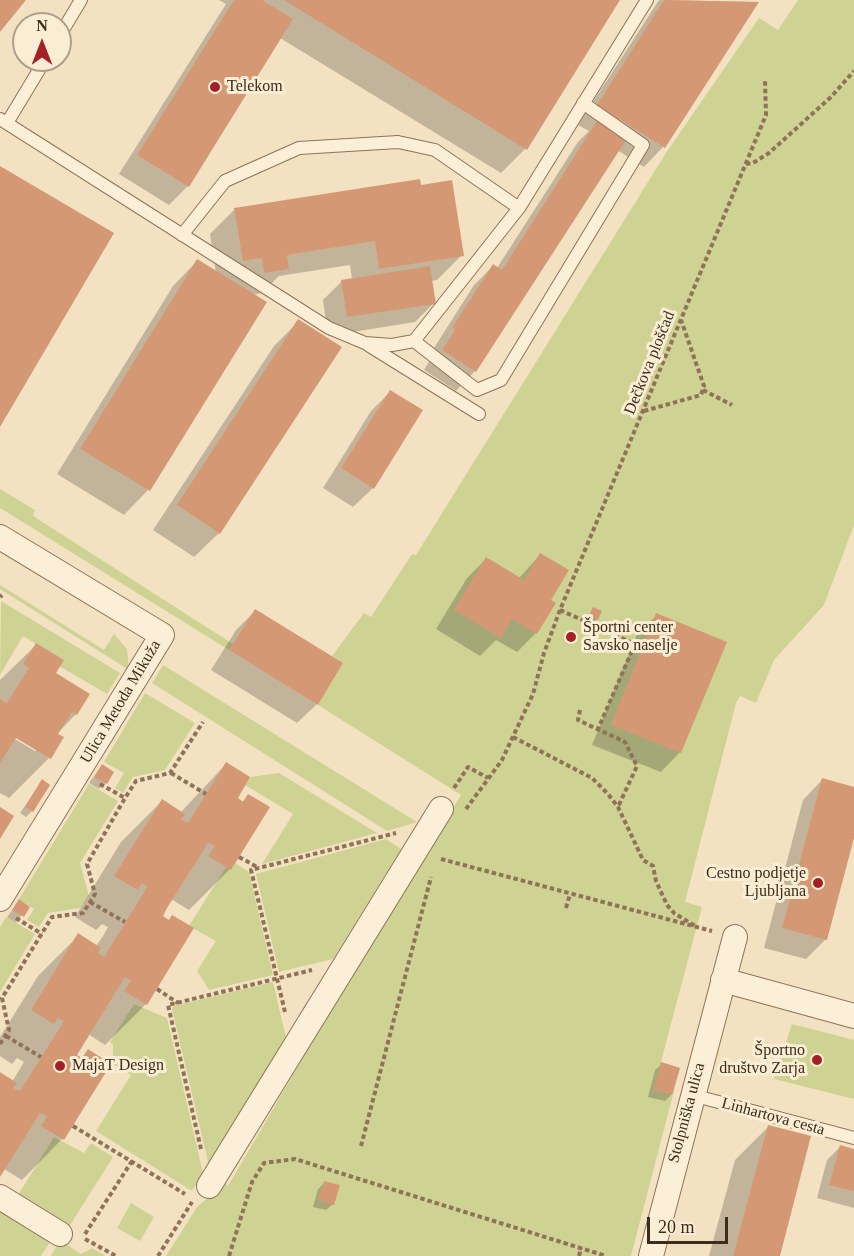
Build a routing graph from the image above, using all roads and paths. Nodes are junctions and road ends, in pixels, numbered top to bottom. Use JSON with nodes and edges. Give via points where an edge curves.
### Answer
{"nodes":[{"id":1,"x":81,"y":0,"type":"edge"},
{"id":2,"x":647,"y":0,"type":"edge"},
{"id":3,"x":72,"y":15,"type":"edge"},
{"id":4,"x":854,"y":71,"type":"edge"},
{"id":5,"x":37,"y":72,"type":"edge"},
{"id":6,"x":765,"y":80,"type":"dead end"},
{"id":7,"x":583,"y":103,"type":"junction"},
{"id":8,"x":3,"y":121,"type":"edge"},
{"id":9,"x":746,"y":164,"type":"junction"},
{"id":10,"x":519,"y":208,"type":"junction"},
{"id":11,"x":182,"y":235,"type":"junction"},
{"id":12,"x":681,"y":319,"type":"junction"},
{"id":13,"x":414,"y":341,"type":"junction"},
{"id":14,"x":364,"y":343,"type":"junction"},
{"id":15,"x":703,"y":390,"type":"junction"},
{"id":16,"x":732,"y":405,"type":"dead end"},
{"id":17,"x":643,"y":411,"type":"junction"},
{"id":18,"x":479,"y":414,"type":"dead end"},
{"id":19,"x":0,"y":537,"type":"edge"},
{"id":20,"x":560,"y":610,"type":"junction"},
{"id":21,"x":579,"y":710,"type":"dead end"},
{"id":22,"x":203,"y":722,"type":"dead end"},
{"id":23,"x":598,"y":729,"type":"junction"},
{"id":24,"x":513,"y":737,"type":"junction"},
{"id":25,"x":170,"y":773,"type":"junction"},
{"id":26,"x":488,"y":778,"type":"junction"},
{"id":27,"x":206,"y":794,"type":"dead end"},
{"id":28,"x":618,"y":807,"type":"junction"},
{"id":29,"x":465,"y":811,"type":"dead end"},
{"id":30,"x":436,"y":817,"type":"junction"},
{"id":31,"x":442,"y":848,"type":"dead end"},
{"id":32,"x":239,"y":857,"type":"dead end"},
{"id":33,"x":437,"y":858,"type":"junction"},
{"id":34,"x":259,"y":868,"type":"junction"},
{"id":35,"x":570,"y":894,"type":"junction"},
{"id":36,"x":90,"y":902,"type":"junction"},
{"id":37,"x":4,"y":906,"type":"edge"},
{"id":38,"x":566,"y":908,"type":"dead end"},
{"id":39,"x":125,"y":922,"type":"dead end"},
{"id":40,"x":698,"y":928,"type":"junction"},
{"id":41,"x":42,"y":934,"type":"junction"},
{"id":42,"x":735,"y":936,"type":"joint"},
{"id":43,"x":347,"y":960,"type":"junction"},
{"id":44,"x":277,"y":979,"type":"junction"},
{"id":45,"x":723,"y":980,"type":"junction"},
{"id":46,"x":157,"y":989,"type":"dead end"},
{"id":47,"x":178,"y":1003,"type":"junction"},
{"id":48,"x":854,"y":1016,"type":"edge"},
{"id":49,"x":6,"y":1036,"type":"junction"},
{"id":50,"x":0,"y":1044,"type":"edge"},
{"id":51,"x":294,"y":1048,"type":"junction"},
{"id":52,"x":41,"y":1057,"type":"dead end"},
{"id":53,"x":692,"y":1095,"type":"junction"},
{"id":54,"x":73,"y":1126,"type":"dead end"},
{"id":55,"x":854,"y":1138,"type":"edge"},
{"id":56,"x":361,"y":1146,"type":"dead end"},
{"id":57,"x":132,"y":1161,"type":"junction"},
{"id":58,"x":209,"y":1186,"type":"joint"},
{"id":59,"x":0,"y":1197,"type":"edge"},
{"id":60,"x":60,"y":1234,"type":"dead end"},
{"id":61,"x":581,"y":1248,"type":"junction"},
{"id":62,"x":116,"y":1256,"type":"edge"},
{"id":63,"x":158,"y":1256,"type":"edge"},
{"id":64,"x":229,"y":1256,"type":"edge"},
{"id":65,"x":579,"y":1256,"type":"edge"},
{"id":66,"x":606,"y":1256,"type":"edge"},
{"id":67,"x":651,"y":1256,"type":"edge"}],
"edges":[{"from":1,"to":3,"type":"lane"},
{"from":2,"to":7,"type":"lane"},
{"from":4,"to":9,"type":"path","via":[[776,147]]},
{"from":5,"to":8,"type":"lane"},
{"from":6,"to":9,"type":"path","name":"Dečkova ploščad","via":[[766,115]]},
{"from":7,"to":10,"type":"lane"},
{"from":7,"to":13,"type":"lane","via":[[643,145],[501,380],[477,390]]},
{"from":8,"to":11,"type":"lane"},
{"from":9,"to":12,"type":"path","name":"Dečkova ploščad"},
{"from":10,"to":11,"type":"lane","via":[[435,150],[398,142],[299,148],[225,181]]},
{"from":10,"to":13,"type":"lane"},
{"from":11,"to":14,"type":"lane","via":[[329,328]]},
{"from":12,"to":15,"type":"path"},
{"from":12,"to":17,"type":"path","name":"Dečkova ploščad"},
{"from":13,"to":14,"type":"lane","via":[[392,345]]},
{"from":14,"to":18,"type":"lane"},
{"from":15,"to":16,"type":"path"},
{"from":15,"to":17,"type":"path","via":[[701,395]]},
{"from":17,"to":20,"type":"path","name":"Dečkova ploščad"},
{"from":19,"to":37,"type":"street","name":"Ulica Metoda Mikuža","via":[[162,635]]},
{"from":20,"to":23,"type":"path","via":[[635,644]]},
{"from":20,"to":24,"type":"path","name":"Dečkova ploščad","via":[[534,694]]},
{"from":21,"to":23,"type":"path","via":[[578,720]]},
{"from":22,"to":25,"type":"path"},
{"from":23,"to":28,"type":"path","via":[[625,742],[637,766]]},
{"from":24,"to":26,"type":"path","name":"Dečkova ploščad"},
{"from":24,"to":28,"type":"path","via":[[592,778]]},
{"from":25,"to":27,"type":"path"},
{"from":25,"to":36,"type":"path","via":[[136,781],[125,798],[87,864],[95,894]]},
{"from":26,"to":29,"type":"path","name":"Dečkova ploščad"},
{"from":26,"to":30,"type":"path","via":[[468,767]]},
{"from":28,"to":40,"type":"path","via":[[643,860],[653,866],[667,905]]},
{"from":30,"to":34,"type":"path"},
{"from":30,"to":43,"type":"street"},
{"from":31,"to":33,"type":"path"},
{"from":32,"to":34,"type":"path"},
{"from":33,"to":35,"type":"path"},
{"from":33,"to":56,"type":"path"},
{"from":34,"to":44,"type":"path","via":[[251,870]]},
{"from":35,"to":38,"type":"path"},
{"from":35,"to":40,"type":"path"},
{"from":36,"to":39,"type":"path"},
{"from":36,"to":41,"type":"path","via":[[83,913],[52,918]]},
{"from":37,"to":41,"type":"path"},
{"from":40,"to":42,"type":"path"},
{"from":41,"to":49,"type":"path","via":[[2,998],[9,1030]]},
{"from":42,"to":45,"type":"street","name":"Stolpniška ulica"},
{"from":43,"to":44,"type":"path"},
{"from":43,"to":51,"type":"street"},
{"from":44,"to":47,"type":"path"},
{"from":44,"to":51,"type":"path"},
{"from":45,"to":48,"type":"street"},
{"from":45,"to":53,"type":"street","name":"Stolpniška ulica"},
{"from":46,"to":47,"type":"path"},
{"from":47,"to":58,"type":"path","via":[[168,1005]]},
{"from":49,"to":50,"type":"path"},
{"from":49,"to":52,"type":"path"},
{"from":51,"to":58,"type":"street"},
{"from":53,"to":55,"type":"lane","name":"Linhartova cesta"},
{"from":53,"to":67,"type":"street","name":"Stolpniška ulica"},
{"from":54,"to":57,"type":"path"},
{"from":57,"to":62,"type":"path","via":[[83,1238]]},
{"from":57,"to":63,"type":"path","via":[[194,1200]]},
{"from":59,"to":60,"type":"street"},
{"from":61,"to":64,"type":"path","via":[[295,1159],[264,1163],[252,1182]]},
{"from":61,"to":65,"type":"path"},
{"from":61,"to":66,"type":"path"}]}
